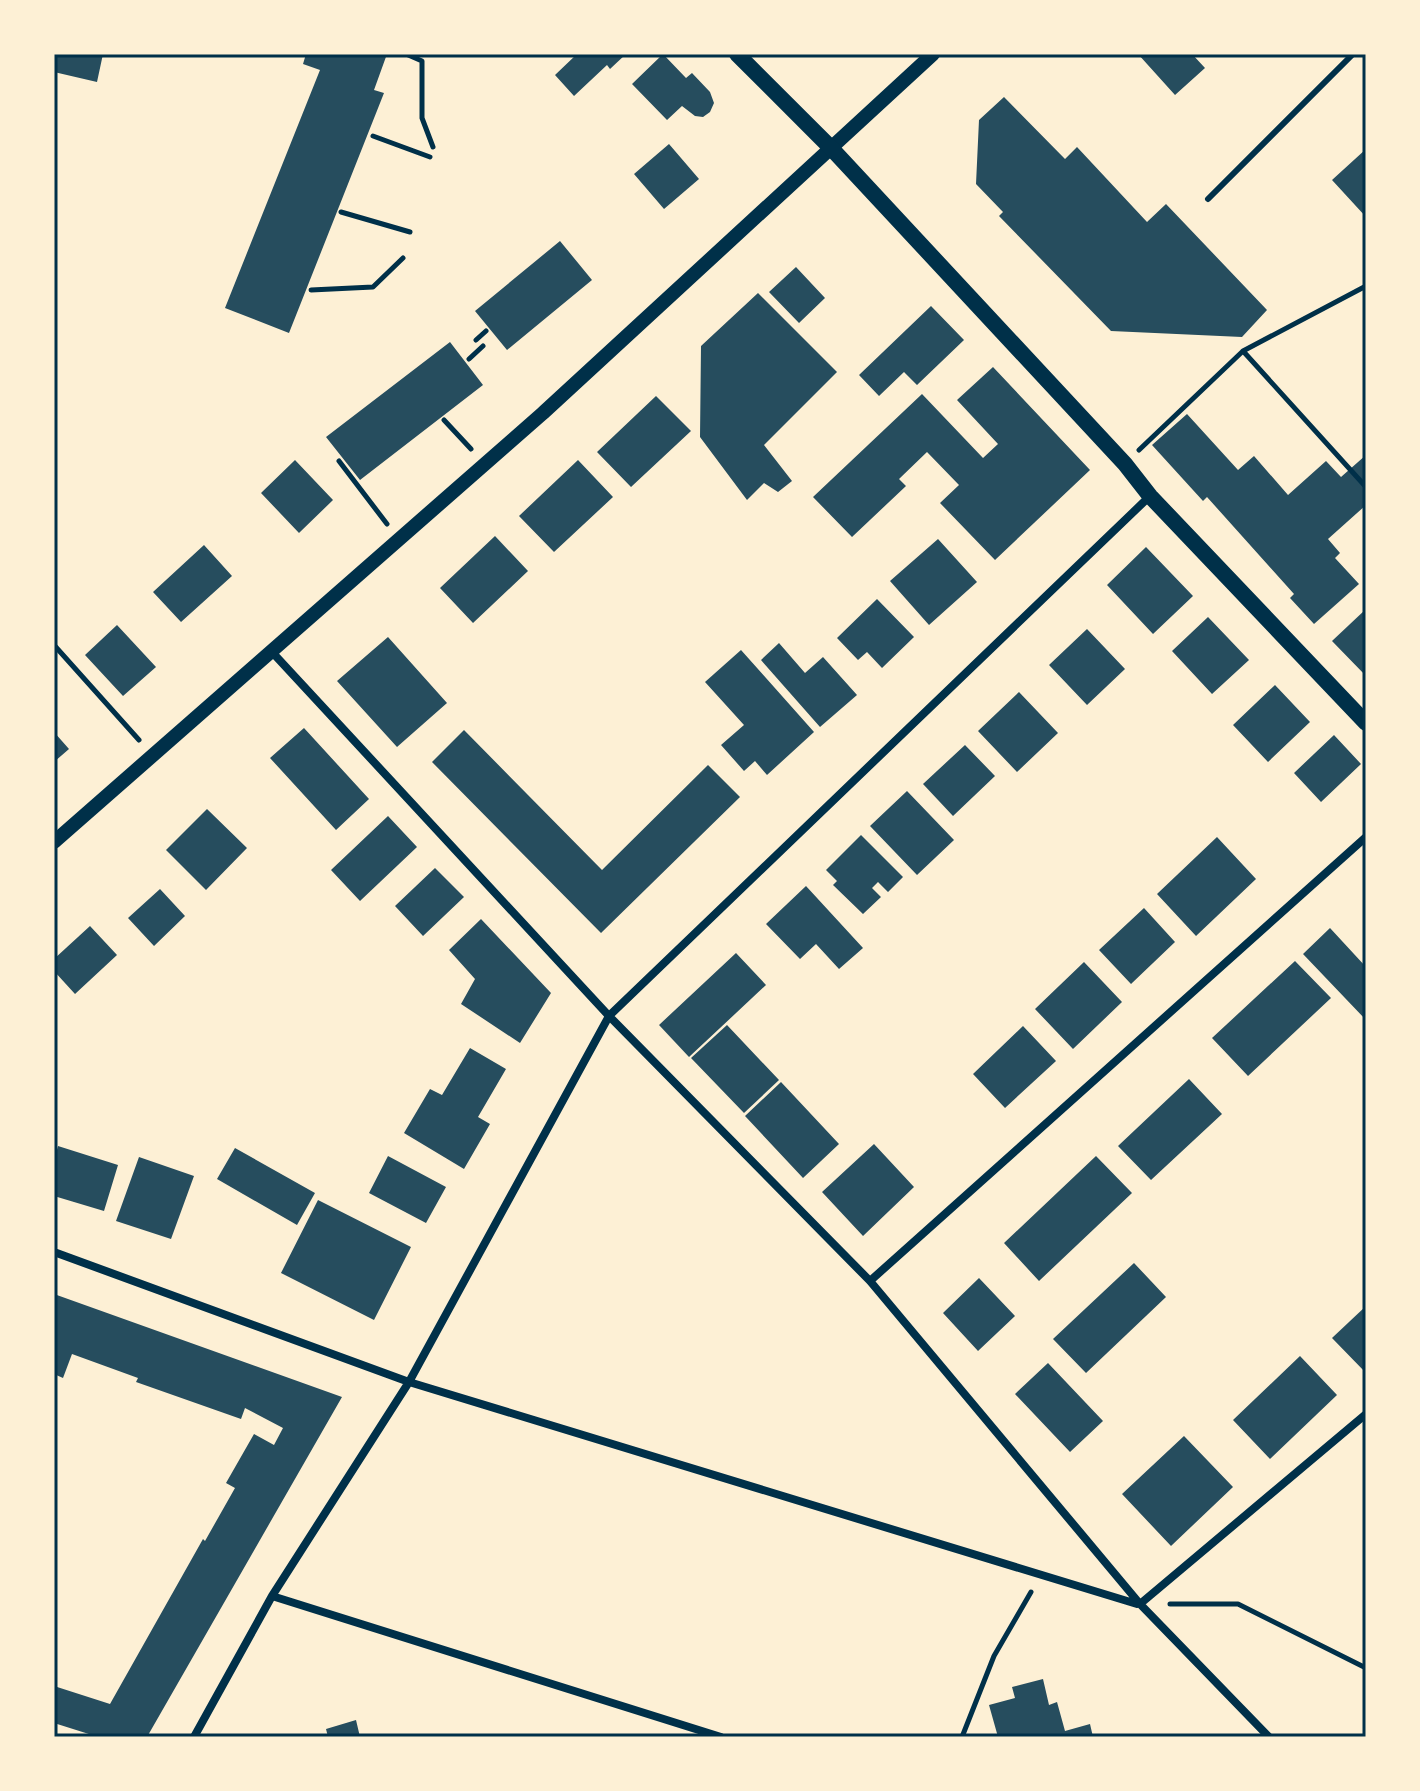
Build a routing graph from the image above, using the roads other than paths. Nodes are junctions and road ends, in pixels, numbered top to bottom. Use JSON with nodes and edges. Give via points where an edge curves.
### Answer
{"nodes":[{"id":1,"x":737,"y":54,"type":"edge"},
{"id":2,"x":933,"y":54,"type":"edge"},
{"id":3,"x":1353,"y":54,"type":"edge"},
{"id":4,"x":832,"y":149,"type":"junction"},
{"id":5,"x":1208,"y":199,"type":"dead end"},
{"id":6,"x":1150,"y":496,"type":"junction"},
{"id":7,"x":272,"y":652,"type":"junction"},
{"id":8,"x":1366,"y":723,"type":"edge"},
{"id":9,"x":1366,"y":837,"type":"edge"},
{"id":10,"x":54,"y":842,"type":"edge"},
{"id":11,"x":609,"y":1016,"type":"junction"},
{"id":12,"x":54,"y":1252,"type":"edge"},
{"id":13,"x":870,"y":1281,"type":"junction"},
{"id":14,"x":409,"y":1382,"type":"junction"},
{"id":15,"x":1366,"y":1414,"type":"edge"},
{"id":16,"x":272,"y":1596,"type":"junction"},
{"id":17,"x":1140,"y":1604,"type":"junction"},
{"id":18,"x":194,"y":1737,"type":"edge"},
{"id":19,"x":721,"y":1737,"type":"edge"},
{"id":20,"x":1269,"y":1737,"type":"edge"}],
"edges":[{"from":1,"to":4,"type":"main road"},
{"from":2,"to":4,"type":"street"},
{"from":3,"to":5,"type":"lane"},
{"from":4,"to":6,"type":"main road"},
{"from":4,"to":7,"type":"street"},
{"from":6,"to":8,"type":"main road"},
{"from":6,"to":11,"type":"street"},
{"from":7,"to":10,"type":"street"},
{"from":7,"to":11,"type":"street"},
{"from":9,"to":13,"type":"street"},
{"from":11,"to":13,"type":"street"},
{"from":11,"to":14,"type":"street"},
{"from":12,"to":14,"type":"street"},
{"from":13,"to":17,"type":"street"},
{"from":14,"to":16,"type":"street"},
{"from":14,"to":17,"type":"street"},
{"from":15,"to":17,"type":"street"},
{"from":16,"to":18,"type":"street"},
{"from":16,"to":19,"type":"street"},
{"from":17,"to":20,"type":"street"}]}
